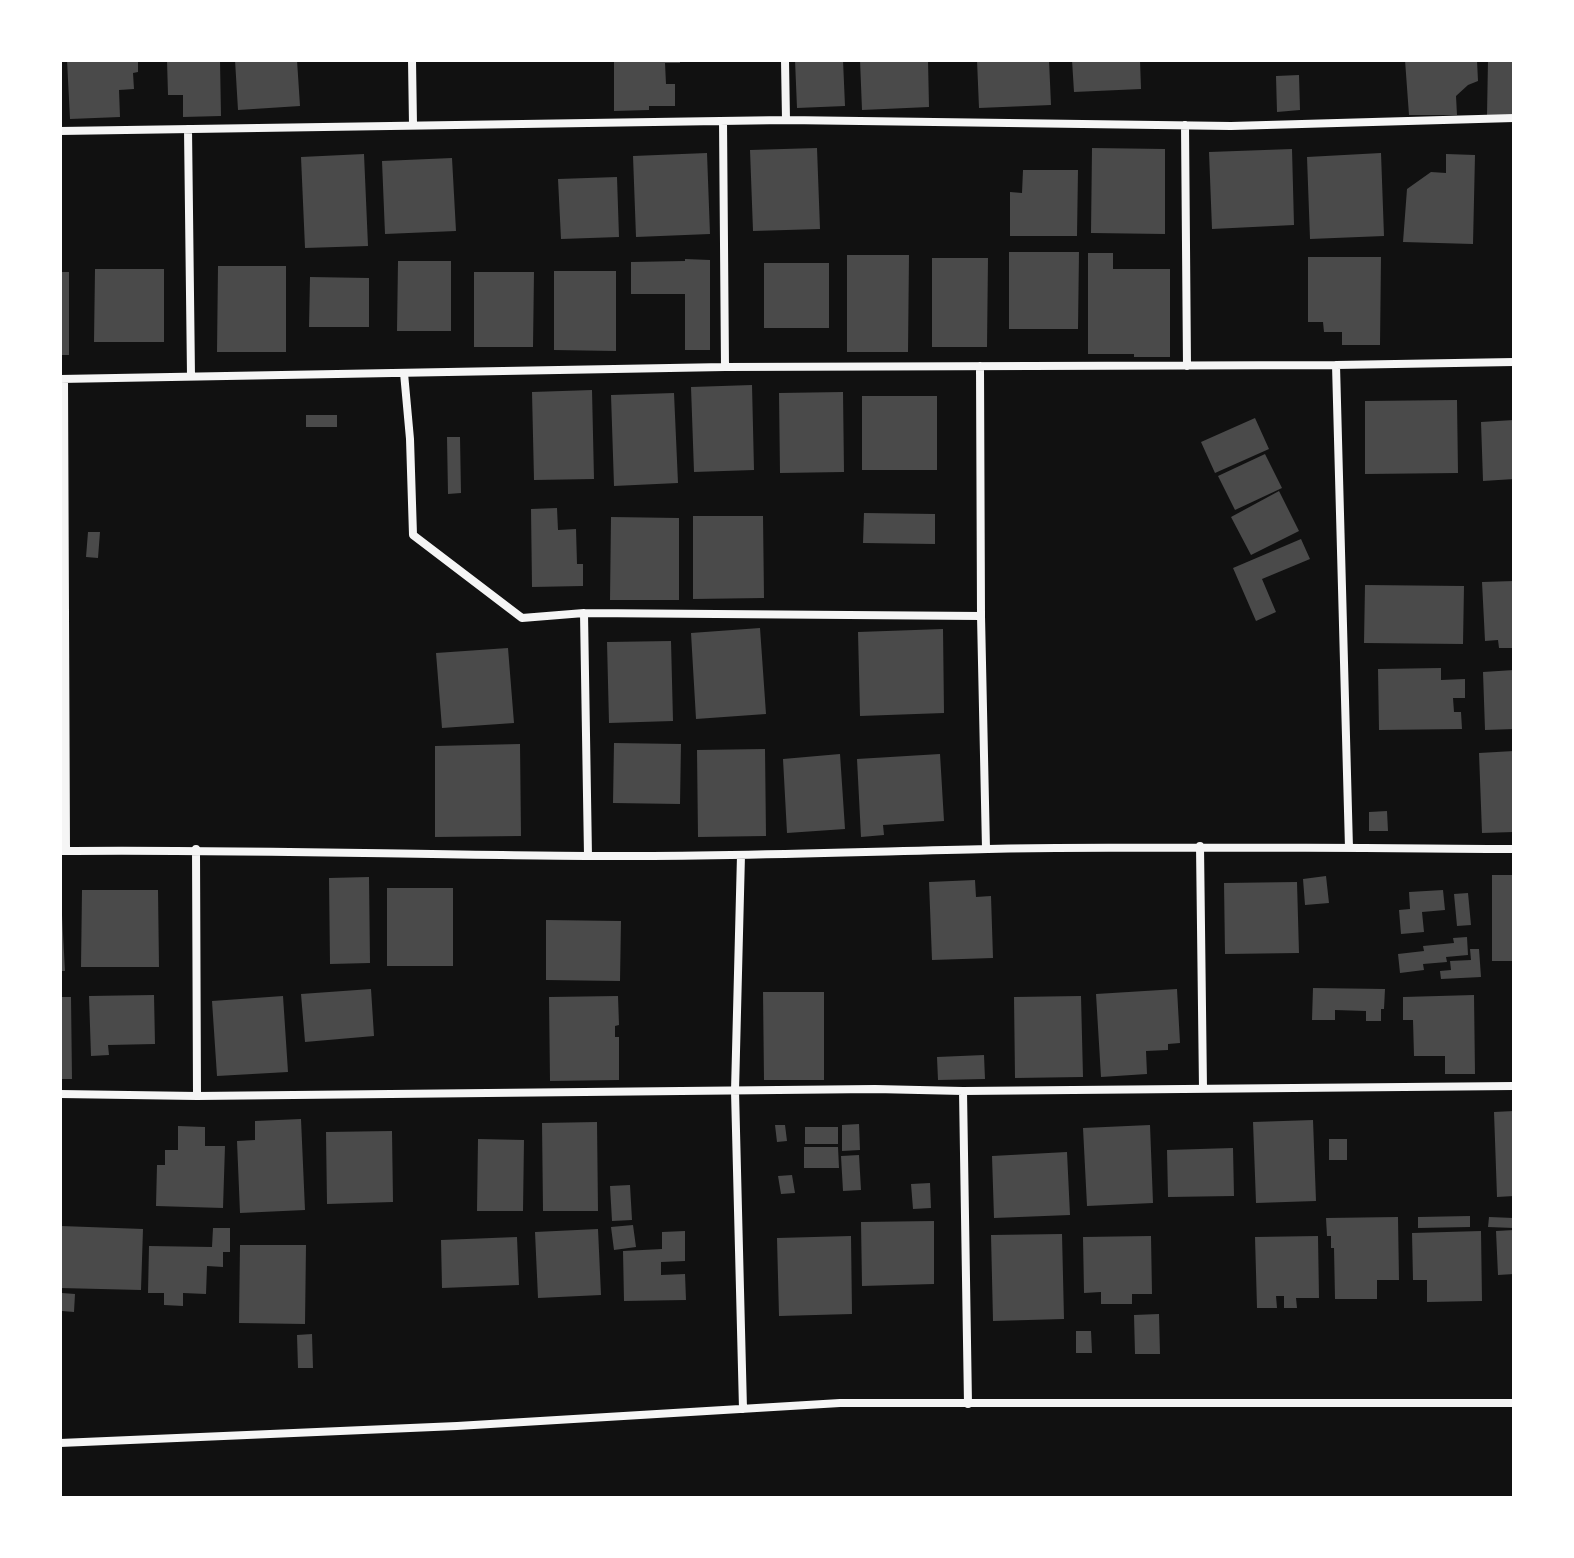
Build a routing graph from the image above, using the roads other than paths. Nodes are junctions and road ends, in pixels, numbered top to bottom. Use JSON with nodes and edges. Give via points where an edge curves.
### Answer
{"nodes":[{"id":1,"x":412,"y":60,"type":"edge"},
{"id":2,"x":785,"y":60,"type":"edge"},
{"id":3,"x":1514,"y":118,"type":"edge"},
{"id":4,"x":786,"y":120,"type":"junction"},
{"id":5,"x":723,"y":121,"type":"junction"},
{"id":6,"x":413,"y":125,"type":"junction"},
{"id":7,"x":1185,"y":125,"type":"junction"},
{"id":8,"x":188,"y":129,"type":"junction"},
{"id":9,"x":60,"y":131,"type":"edge"},
{"id":10,"x":1514,"y":362,"type":"edge"},
{"id":11,"x":1336,"y":365,"type":"junction"},
{"id":12,"x":980,"y":366,"type":"junction"},
{"id":13,"x":1187,"y":366,"type":"junction"},
{"id":14,"x":725,"y":367,"type":"junction"},
{"id":15,"x":404,"y":373,"type":"junction"},
{"id":16,"x":191,"y":376,"type":"junction"},
{"id":17,"x":62,"y":379,"type":"edge"},
{"id":18,"x":584,"y":613,"type":"junction"},
{"id":19,"x":981,"y":616,"type":"junction"},
{"id":20,"x":62,"y":629,"type":"edge"},
{"id":21,"x":1200,"y":846,"type":"junction"},
{"id":22,"x":1349,"y":848,"type":"junction"},
{"id":23,"x":196,"y":849,"type":"junction"},
{"id":24,"x":986,"y":849,"type":"junction"},
{"id":25,"x":1514,"y":849,"type":"edge"},
{"id":26,"x":63,"y":850,"type":"edge"},
{"id":27,"x":741,"y":855,"type":"junction"},
{"id":28,"x":588,"y":856,"type":"junction"},
{"id":29,"x":1514,"y":1086,"type":"edge"},
{"id":30,"x":1203,"y":1089,"type":"junction"},
{"id":31,"x":735,"y":1091,"type":"junction"},
{"id":32,"x":963,"y":1091,"type":"junction"},
{"id":33,"x":60,"y":1094,"type":"edge"},
{"id":34,"x":197,"y":1096,"type":"junction"},
{"id":35,"x":1514,"y":1403,"type":"edge"},
{"id":36,"x":968,"y":1404,"type":"junction"},
{"id":37,"x":743,"y":1409,"type":"junction"},
{"id":38,"x":60,"y":1443,"type":"edge"}],
"edges":[{"from":1,"to":6,"type":"street"},
{"from":2,"to":4,"type":"street"},
{"from":3,"to":7,"type":"street"},
{"from":4,"to":5,"type":"street"},
{"from":4,"to":7,"type":"street"},
{"from":5,"to":6,"type":"street"},
{"from":5,"to":14,"type":"street"},
{"from":6,"to":8,"type":"street"},
{"from":7,"to":13,"type":"street"},
{"from":8,"to":9,"type":"street"},
{"from":8,"to":16,"type":"street"},
{"from":10,"to":11,"type":"street"},
{"from":11,"to":13,"type":"street"},
{"from":11,"to":22,"type":"street"},
{"from":12,"to":13,"type":"street"},
{"from":12,"to":14,"type":"street"},
{"from":12,"to":19,"type":"street"},
{"from":14,"to":15,"type":"street"},
{"from":15,"to":16,"type":"street"},
{"from":15,"to":18,"type":"street","via":[[413,535],[522,618]]},
{"from":16,"to":17,"type":"street"},
{"from":17,"to":20,"type":"street"},
{"from":18,"to":19,"type":"street"},
{"from":18,"to":28,"type":"street"},
{"from":19,"to":24,"type":"street"},
{"from":20,"to":26,"type":"street"},
{"from":21,"to":22,"type":"street"},
{"from":21,"to":24,"type":"street"},
{"from":21,"to":30,"type":"street"},
{"from":22,"to":25,"type":"street"},
{"from":23,"to":26,"type":"street"},
{"from":23,"to":28,"type":"street"},
{"from":23,"to":34,"type":"street"},
{"from":24,"to":27,"type":"street"},
{"from":27,"to":28,"type":"street"},
{"from":27,"to":31,"type":"street"},
{"from":29,"to":30,"type":"street"},
{"from":30,"to":32,"type":"street"},
{"from":31,"to":32,"type":"street"},
{"from":31,"to":34,"type":"street"},
{"from":31,"to":37,"type":"street"},
{"from":32,"to":36,"type":"street"},
{"from":33,"to":34,"type":"street"},
{"from":35,"to":36,"type":"street"},
{"from":36,"to":37,"type":"street"},
{"from":37,"to":38,"type":"street"}]}
